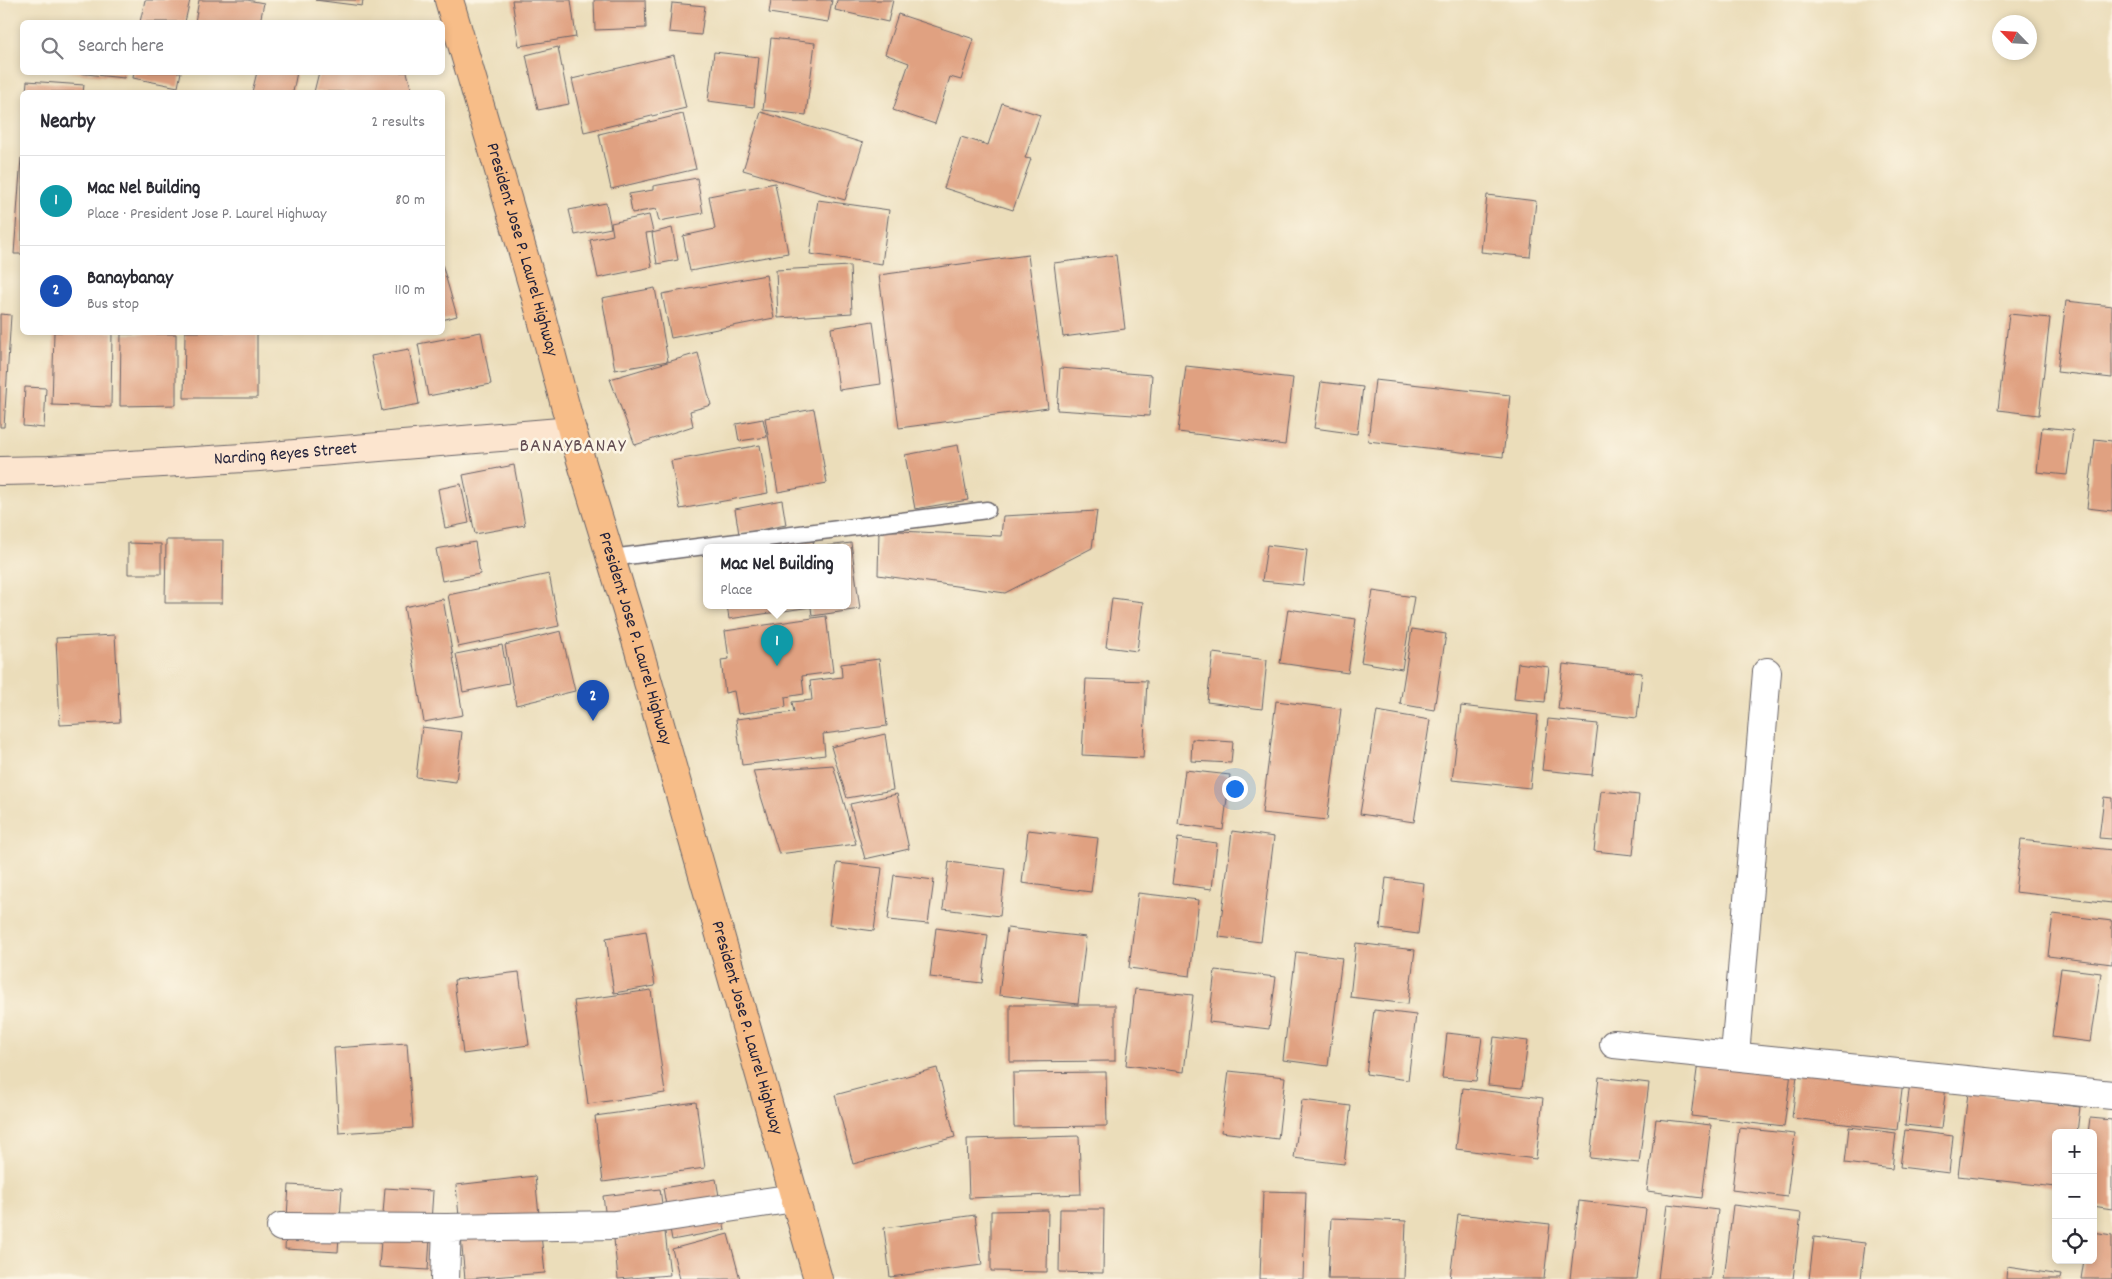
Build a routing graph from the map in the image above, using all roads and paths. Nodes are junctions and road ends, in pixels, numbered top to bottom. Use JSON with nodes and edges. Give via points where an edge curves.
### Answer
{"nodes":[{"id":1,"x":449,"y":0,"type":"edge"},
{"id":2,"x":572,"y":431,"type":"junction"},
{"id":3,"x":0,"y":471,"type":"edge"},
{"id":4,"x":987,"y":510,"type":"dead end"},
{"id":5,"x":721,"y":544,"type":"edge"},
{"id":6,"x":703,"y":546,"type":"edge"},
{"id":7,"x":611,"y":558,"type":"junction"},
{"id":8,"x":1767,"y":672,"type":"dead end"},
{"id":9,"x":1614,"y":1044,"type":"dead end"},
{"id":10,"x":1735,"y":1055,"type":"junction"},
{"id":11,"x":2112,"y":1095,"type":"edge"},
{"id":12,"x":794,"y":1198,"type":"junction"},
{"id":13,"x":280,"y":1227,"type":"dead end"},
{"id":14,"x":447,"y":1228,"type":"junction"},
{"id":15,"x":445,"y":1279,"type":"edge"},
{"id":16,"x":818,"y":1279,"type":"edge"}],
"edges":[{"from":1,"to":2,"type":"highway","name":"President Jose P. Laurel Highway"},
{"from":2,"to":3,"type":"street","name":"Narding Reyes Street","via":[[258,457]]},
{"from":2,"to":7,"type":"highway","name":"President Jose P. Laurel Highway"},
{"from":4,"to":5,"type":"lane"},
{"from":6,"to":7,"type":"lane"},
{"from":7,"to":12,"type":"highway","name":"President Jose P. Laurel Highway"},
{"from":8,"to":10,"type":"street"},
{"from":9,"to":10,"type":"street"},
{"from":10,"to":11,"type":"street"},
{"from":12,"to":14,"type":"street","via":[[614,1225]]},
{"from":12,"to":16,"type":"highway","name":"President Jose P. Laurel Highway"},
{"from":13,"to":14,"type":"street"},
{"from":14,"to":15,"type":"street"}]}
